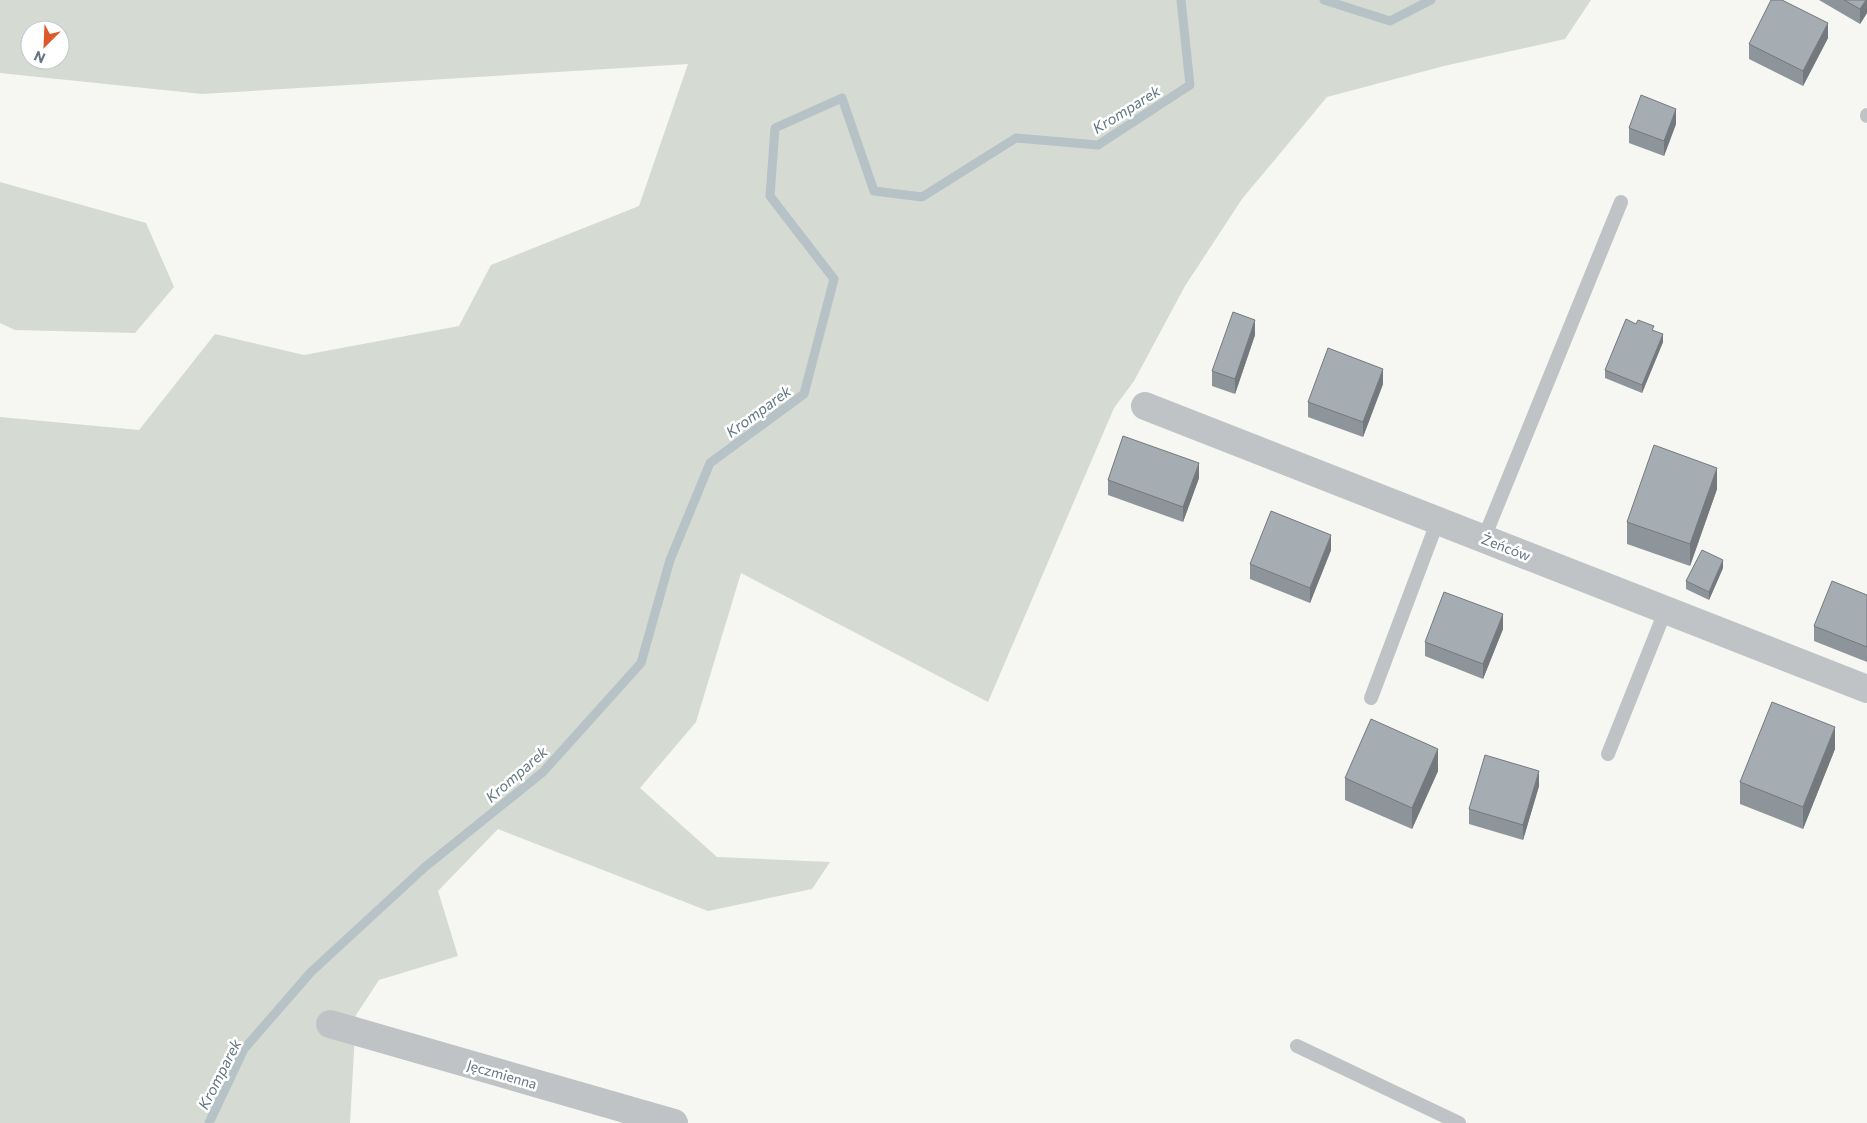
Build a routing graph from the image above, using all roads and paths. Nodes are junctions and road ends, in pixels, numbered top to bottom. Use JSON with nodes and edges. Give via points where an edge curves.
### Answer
{"nodes":[{"id":1,"x":1621,"y":202,"type":"dead end"},
{"id":2,"x":1145,"y":406,"type":"dead end"},
{"id":3,"x":1438,"y":520,"type":"junction"},
{"id":4,"x":1484,"y":538,"type":"junction"},
{"id":5,"x":1666,"y":609,"type":"junction"},
{"id":6,"x":1867,"y":689,"type":"edge"},
{"id":7,"x":1371,"y":698,"type":"dead end"},
{"id":8,"x":1608,"y":754,"type":"dead end"},
{"id":9,"x":330,"y":1024,"type":"dead end"},
{"id":10,"x":1297,"y":1046,"type":"dead end"},
{"id":11,"x":674,"y":1123,"type":"edge"},
{"id":12,"x":1459,"y":1123,"type":"edge"}],
"edges":[{"from":1,"to":4,"type":"lane"},
{"from":2,"to":3,"type":"street","name":"Żeńców"},
{"from":3,"to":4,"type":"street","name":"Żeńców"},
{"from":3,"to":7,"type":"lane"},
{"from":4,"to":5,"type":"street","name":"Żeńców"},
{"from":5,"to":6,"type":"street","name":"Żeńców"},
{"from":5,"to":8,"type":"lane"},
{"from":9,"to":11,"type":"street","name":"Jęczmienna"},
{"from":10,"to":12,"type":"lane"}]}
